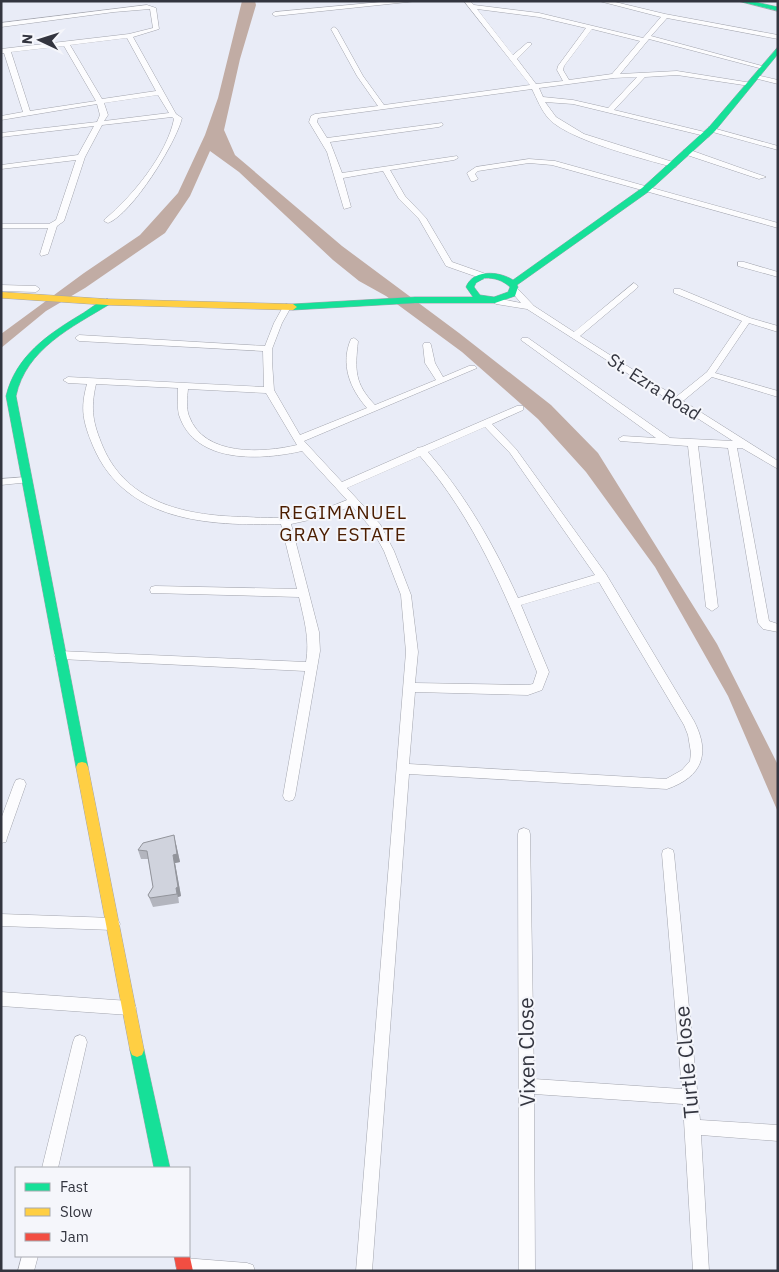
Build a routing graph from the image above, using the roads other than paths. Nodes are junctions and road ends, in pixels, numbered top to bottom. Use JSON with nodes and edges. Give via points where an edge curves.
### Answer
{"nodes":[{"id":1,"x":109,"y":1,"type":"edge"},
{"id":2,"x":414,"y":1,"type":"edge"},
{"id":3,"x":602,"y":1,"type":"edge"},
{"id":4,"x":741,"y":1,"type":"edge"},
{"id":5,"x":763,"y":1,"type":"edge"},
{"id":6,"x":469,"y":4,"type":"edge"},
{"id":7,"x":778,"y":4,"type":"edge"},
{"id":8,"x":114,"y":10,"type":"junction"},
{"id":9,"x":778,"y":10,"type":"edge"},
{"id":10,"x":275,"y":14,"type":"dead end"},
{"id":11,"x":665,"y":16,"type":"junction"},
{"id":12,"x":1,"y":25,"type":"edge"},
{"id":13,"x":592,"y":26,"type":"junction"},
{"id":14,"x":334,"y":29,"type":"dead end"},
{"id":15,"x":130,"y":36,"type":"junction"},
{"id":16,"x":778,"y":36,"type":"edge"},
{"id":17,"x":646,"y":38,"type":"junction"},
{"id":18,"x":66,"y":43,"type":"junction"},
{"id":19,"x":529,"y":44,"type":"dead end"},
{"id":20,"x":778,"y":49,"type":"edge"},
{"id":21,"x":4,"y":51,"type":"edge"},
{"id":22,"x":513,"y":59,"type":"junction"},
{"id":23,"x":644,"y":74,"type":"junction"},
{"id":24,"x":614,"y":76,"type":"junction"},
{"id":25,"x":756,"y":76,"type":"junction"},
{"id":26,"x":566,"y":81,"type":"junction"},
{"id":27,"x":778,"y":82,"type":"edge"},
{"id":28,"x":534,"y":87,"type":"junction"},
{"id":29,"x":161,"y":92,"type":"junction"},
{"id":30,"x":540,"y":99,"type":"junction"},
{"id":31,"x":100,"y":102,"type":"junction"},
{"id":32,"x":383,"y":108,"type":"junction"},
{"id":33,"x":609,"y":111,"type":"junction"},
{"id":34,"x":27,"y":114,"type":"junction"},
{"id":35,"x":173,"y":115,"type":"junction"},
{"id":36,"x":1,"y":118,"type":"edge"},
{"id":37,"x":99,"y":124,"type":"junction"},
{"id":38,"x":440,"y":125,"type":"dead end"},
{"id":39,"x":709,"y":132,"type":"junction"},
{"id":40,"x":1,"y":135,"type":"edge"},
{"id":41,"x":326,"y":140,"type":"junction"},
{"id":42,"x":778,"y":148,"type":"edge"},
{"id":43,"x":688,"y":152,"type":"junction"},
{"id":44,"x":81,"y":157,"type":"junction"},
{"id":45,"x":454,"y":158,"type":"dead end"},
{"id":46,"x":673,"y":165,"type":"junction"},
{"id":47,"x":1,"y":167,"type":"edge"},
{"id":48,"x":385,"y":169,"type":"junction"},
{"id":49,"x":339,"y":176,"type":"junction"},
{"id":50,"x":762,"y":177,"type":"dead end"},
{"id":51,"x":474,"y":179,"type":"dead end"},
{"id":52,"x":645,"y":190,"type":"junction"},
{"id":53,"x":347,"y":207,"type":"dead end"},
{"id":54,"x":108,"y":221,"type":"dead end"},
{"id":55,"x":1,"y":226,"type":"edge"},
{"id":56,"x":53,"y":226,"type":"junction"},
{"id":57,"x":778,"y":226,"type":"edge"},
{"id":58,"x":44,"y":254,"type":"dead end"},
{"id":59,"x":741,"y":264,"type":"dead end"},
{"id":60,"x":528,"y":272,"type":"junction"},
{"id":61,"x":778,"y":274,"type":"edge"},
{"id":62,"x":483,"y":276,"type":"junction"},
{"id":63,"x":499,"y":276,"type":"junction"},
{"id":64,"x":634,"y":286,"type":"dead end"},
{"id":65,"x":470,"y":287,"type":"junction"},
{"id":66,"x":513,"y":287,"type":"junction"},
{"id":67,"x":1,"y":288,"type":"edge"},
{"id":68,"x":36,"y":289,"type":"dead end"},
{"id":69,"x":677,"y":291,"type":"dead end"},
{"id":70,"x":1,"y":296,"type":"edge"},
{"id":71,"x":432,"y":300,"type":"junction"},
{"id":72,"x":491,"y":300,"type":"junction"},
{"id":73,"x":107,"y":302,"type":"junction"},
{"id":74,"x":287,"y":307,"type":"junction"},
{"id":75,"x":531,"y":308,"type":"junction"},
{"id":76,"x":746,"y":320,"type":"junction"},
{"id":77,"x":778,"y":329,"type":"edge"},
{"id":78,"x":576,"y":335,"type":"junction"},
{"id":79,"x":79,"y":338,"type":"dead end"},
{"id":80,"x":525,"y":340,"type":"dead end"},
{"id":81,"x":354,"y":341,"type":"dead end"},
{"id":82,"x":427,"y":345,"type":"dead end"},
{"id":83,"x":268,"y":349,"type":"junction"},
{"id":84,"x":472,"y":368,"type":"dead end"},
{"id":85,"x":710,"y":374,"type":"junction"},
{"id":86,"x":68,"y":380,"type":"dead end"},
{"id":87,"x":92,"y":381,"type":"junction"},
{"id":88,"x":441,"y":381,"type":"junction"},
{"id":89,"x":183,"y":387,"type":"junction"},
{"id":90,"x":269,"y":390,"type":"junction"},
{"id":91,"x":778,"y":394,"type":"edge"},
{"id":92,"x":676,"y":402,"type":"junction"},
{"id":93,"x":373,"y":408,"type":"junction"},
{"id":94,"x":520,"y":408,"type":"dead end"},
{"id":95,"x":486,"y":423,"type":"junction"},
{"id":96,"x":623,"y":438,"type":"dead end"},
{"id":97,"x":667,"y":441,"type":"junction"},
{"id":98,"x":693,"y":443,"type":"junction"},
{"id":99,"x":301,"y":444,"type":"junction"},
{"id":100,"x":732,"y":445,"type":"junction"},
{"id":101,"x":744,"y":445,"type":"junction"},
{"id":102,"x":420,"y":450,"type":"junction"},
{"id":103,"x":778,"y":466,"type":"edge"},
{"id":104,"x":26,"y":480,"type":"junction"},
{"id":105,"x":1,"y":482,"type":"edge"},
{"id":106,"x":342,"y":486,"type":"junction"},
{"id":107,"x":354,"y":500,"type":"junction"},
{"id":108,"x":286,"y":521,"type":"junction"},
{"id":109,"x":602,"y":577,"type":"junction"},
{"id":110,"x":155,"y":590,"type":"dead end"},
{"id":111,"x":303,"y":593,"type":"junction"},
{"id":112,"x":515,"y":603,"type":"junction"},
{"id":113,"x":712,"y":607,"type":"dead end"},
{"id":114,"x":778,"y":628,"type":"edge"},
{"id":115,"x":60,"y":655,"type":"junction"},
{"id":116,"x":312,"y":667,"type":"junction"},
{"id":117,"x":409,"y":686,"type":"junction"},
{"id":118,"x":402,"y":769,"type":"junction"},
{"id":119,"x":20,"y":784,"type":"dead end"},
{"id":120,"x":289,"y":796,"type":"dead end"},
{"id":121,"x":524,"y":834,"type":"dead end"},
{"id":122,"x":1,"y":838,"type":"edge"},
{"id":123,"x":668,"y":854,"type":"dead end"},
{"id":124,"x":1,"y":920,"type":"edge"},
{"id":125,"x":114,"y":924,"type":"junction"},
{"id":126,"x":1,"y":999,"type":"edge"},
{"id":127,"x":129,"y":1008,"type":"junction"},
{"id":128,"x":80,"y":1042,"type":"dead end"},
{"id":129,"x":527,"y":1086,"type":"junction"},
{"id":130,"x":689,"y":1097,"type":"junction"},
{"id":131,"x":692,"y":1127,"type":"junction"},
{"id":132,"x":778,"y":1133,"type":"edge"},
{"id":133,"x":50,"y":1167,"type":"edge"},
{"id":134,"x":162,"y":1167,"type":"edge"},
{"id":135,"x":30,"y":1257,"type":"edge"},
{"id":136,"x":183,"y":1264,"type":"edge"},
{"id":137,"x":26,"y":1271,"type":"edge"},
{"id":138,"x":247,"y":1271,"type":"edge"},
{"id":139,"x":364,"y":1271,"type":"edge"},
{"id":140,"x":527,"y":1271,"type":"edge"},
{"id":141,"x":701,"y":1271,"type":"edge"}],
"edges":[{"from":1,"to":8,"type":"street"},
{"from":2,"to":10,"type":"street"},
{"from":3,"to":11,"type":"street"},
{"from":4,"to":9,"type":"street"},
{"from":5,"to":7,"type":"street"},
{"from":6,"to":13,"type":"street"},
{"from":6,"to":22,"type":"street"},
{"from":8,"to":12,"type":"street"},
{"from":8,"to":15,"type":"street","via":[[153,8],[156,29]]},
{"from":11,"to":16,"type":"street"},
{"from":11,"to":17,"type":"street"},
{"from":13,"to":17,"type":"street"},
{"from":13,"to":26,"type":"street","via":[[561,66]]},
{"from":14,"to":32,"type":"street","via":[[360,76]]},
{"from":15,"to":18,"type":"street"},
{"from":15,"to":29,"type":"street"},
{"from":17,"to":24,"type":"street"},
{"from":17,"to":25,"type":"street"},
{"from":18,"to":21,"type":"street"},
{"from":18,"to":31,"type":"street"},
{"from":19,"to":22,"type":"street"},
{"from":20,"to":25,"type":"street"},
{"from":21,"to":34,"type":"street"},
{"from":22,"to":28,"type":"street"},
{"from":23,"to":24,"type":"street"},
{"from":23,"to":25,"type":"street"},
{"from":23,"to":33,"type":"street"},
{"from":24,"to":26,"type":"street"},
{"from":25,"to":27,"type":"street"},
{"from":25,"to":39,"type":"street"},
{"from":26,"to":28,"type":"street"},
{"from":28,"to":30,"type":"street"},
{"from":28,"to":32,"type":"street"},
{"from":29,"to":31,"type":"street"},
{"from":29,"to":35,"type":"street"},
{"from":30,"to":33,"type":"street","via":[[573,102]]},
{"from":30,"to":46,"type":"street","via":[[553,119],[581,136]]},
{"from":31,"to":34,"type":"street"},
{"from":31,"to":37,"type":"street","via":[[104,115]]},
{"from":32,"to":41,"type":"street","via":[[315,116],[313,122]]},
{"from":33,"to":39,"type":"street"},
{"from":34,"to":36,"type":"street"},
{"from":35,"to":37,"type":"street"},
{"from":35,"to":54,"type":"street","via":[[178,118],[175,131],[158,160],[128,203]]},
{"from":37,"to":40,"type":"street"},
{"from":37,"to":44,"type":"street"},
{"from":38,"to":41,"type":"street"},
{"from":39,"to":42,"type":"street"},
{"from":39,"to":43,"type":"street"},
{"from":41,"to":49,"type":"street"},
{"from":43,"to":46,"type":"street"},
{"from":43,"to":50,"type":"street"},
{"from":44,"to":47,"type":"street"},
{"from":44,"to":56,"type":"street","via":[[63,217]]},
{"from":45,"to":48,"type":"street"},
{"from":46,"to":52,"type":"street"},
{"from":48,"to":49,"type":"street"},
{"from":48,"to":62,"type":"street","via":[[402,197],[422,218],[449,264]]},
{"from":49,"to":53,"type":"street"},
{"from":51,"to":52,"type":"street","via":[[471,173],[476,169],[539,161]]},
{"from":52,"to":57,"type":"street"},
{"from":52,"to":60,"type":"street"},
{"from":55,"to":56,"type":"street"},
{"from":56,"to":58,"type":"street"},
{"from":59,"to":61,"type":"street"},
{"from":60,"to":63,"type":"street"},
{"from":60,"to":66,"type":"street"},
{"from":62,"to":63,"type":"street"},
{"from":62,"to":65,"type":"street","via":[[472,282]]},
{"from":63,"to":66,"type":"street","via":[[507,279]]},
{"from":64,"to":78,"type":"street"},
{"from":65,"to":71,"type":"street"},
{"from":65,"to":72,"type":"street","via":[[474,294]]},
{"from":66,"to":72,"type":"street","via":[[508,297]]},
{"from":66,"to":75,"type":"street"},
{"from":67,"to":68,"type":"street"},
{"from":69,"to":76,"type":"street"},
{"from":70,"to":73,"type":"street"},
{"from":71,"to":72,"type":"street"},
{"from":71,"to":74,"type":"street"},
{"from":72,"to":75,"type":"street"},
{"from":73,"to":74,"type":"street"},
{"from":73,"to":104,"type":"street","via":[[30,358],[14,379],[11,399]]},
{"from":74,"to":83,"type":"street"},
{"from":75,"to":78,"type":"street","name":"St. Ezra Road"},
{"from":76,"to":77,"type":"street"},
{"from":76,"to":85,"type":"street"},
{"from":78,"to":92,"type":"street","name":"St. Ezra Road"},
{"from":79,"to":83,"type":"street"},
{"from":80,"to":97,"type":"street"},
{"from":81,"to":93,"type":"street","via":[[353,384]]},
{"from":82,"to":88,"type":"street","via":[[430,363]]},
{"from":83,"to":90,"type":"street"},
{"from":84,"to":88,"type":"street"},
{"from":85,"to":91,"type":"street"},
{"from":85,"to":92,"type":"street"},
{"from":86,"to":87,"type":"street"},
{"from":87,"to":89,"type":"street"},
{"from":87,"to":108,"type":"street","via":[[88,420],[98,450],[126,486],[152,503],[186,516],[239,522]]},
{"from":88,"to":93,"type":"street"},
{"from":89,"to":90,"type":"street"},
{"from":89,"to":99,"type":"street","via":[[185,418],[203,440],[218,448],[256,454],[286,452]]},
{"from":90,"to":99,"type":"street"},
{"from":92,"to":101,"type":"street","name":"St. Ezra Road"},
{"from":93,"to":99,"type":"street"},
{"from":94,"to":95,"type":"street"},
{"from":95,"to":102,"type":"street"},
{"from":95,"to":109,"type":"street","via":[[513,451]]},
{"from":96,"to":97,"type":"street"},
{"from":97,"to":98,"type":"street"},
{"from":98,"to":100,"type":"street"},
{"from":98,"to":113,"type":"street"},
{"from":99,"to":106,"type":"street"},
{"from":100,"to":101,"type":"street"},
{"from":100,"to":114,"type":"street","via":[[764,623]]},
{"from":101,"to":103,"type":"street","name":"St. Ezra Road"},
{"from":102,"to":106,"type":"street"},
{"from":102,"to":112,"type":"street","via":[[468,509]]},
{"from":104,"to":105,"type":"street"},
{"from":104,"to":115,"type":"street"},
{"from":106,"to":107,"type":"street"},
{"from":107,"to":108,"type":"street","via":[[308,518]]},
{"from":107,"to":117,"type":"street","via":[[376,527],[406,595],[412,652]]},
{"from":108,"to":111,"type":"street"},
{"from":109,"to":112,"type":"street"},
{"from":109,"to":118,"type":"street","via":[[690,724],[698,746],[694,765],[684,777],[667,784],[643,784]]},
{"from":110,"to":111,"type":"street"},
{"from":111,"to":116,"type":"street","via":[[313,632]]},
{"from":112,"to":117,"type":"street","via":[[544,672],[538,686],[528,690]]},
{"from":115,"to":116,"type":"street"},
{"from":115,"to":125,"type":"street"},
{"from":116,"to":120,"type":"street"},
{"from":117,"to":118,"type":"street"},
{"from":118,"to":139,"type":"street"},
{"from":119,"to":122,"type":"street"},
{"from":121,"to":129,"type":"street","name":"Vixen Close"},
{"from":123,"to":130,"type":"street","name":"Turtle Close"},
{"from":124,"to":125,"type":"street"},
{"from":125,"to":127,"type":"street"},
{"from":126,"to":127,"type":"street"},
{"from":127,"to":134,"type":"street"},
{"from":128,"to":133,"type":"street"},
{"from":129,"to":130,"type":"street"},
{"from":129,"to":140,"type":"street","name":"Vixen Close"},
{"from":130,"to":131,"type":"street","name":"Turtle Close"},
{"from":131,"to":132,"type":"street"},
{"from":131,"to":141,"type":"street","name":"Turtle Close"},
{"from":135,"to":137,"type":"street"},
{"from":136,"to":138,"type":"street"}]}
